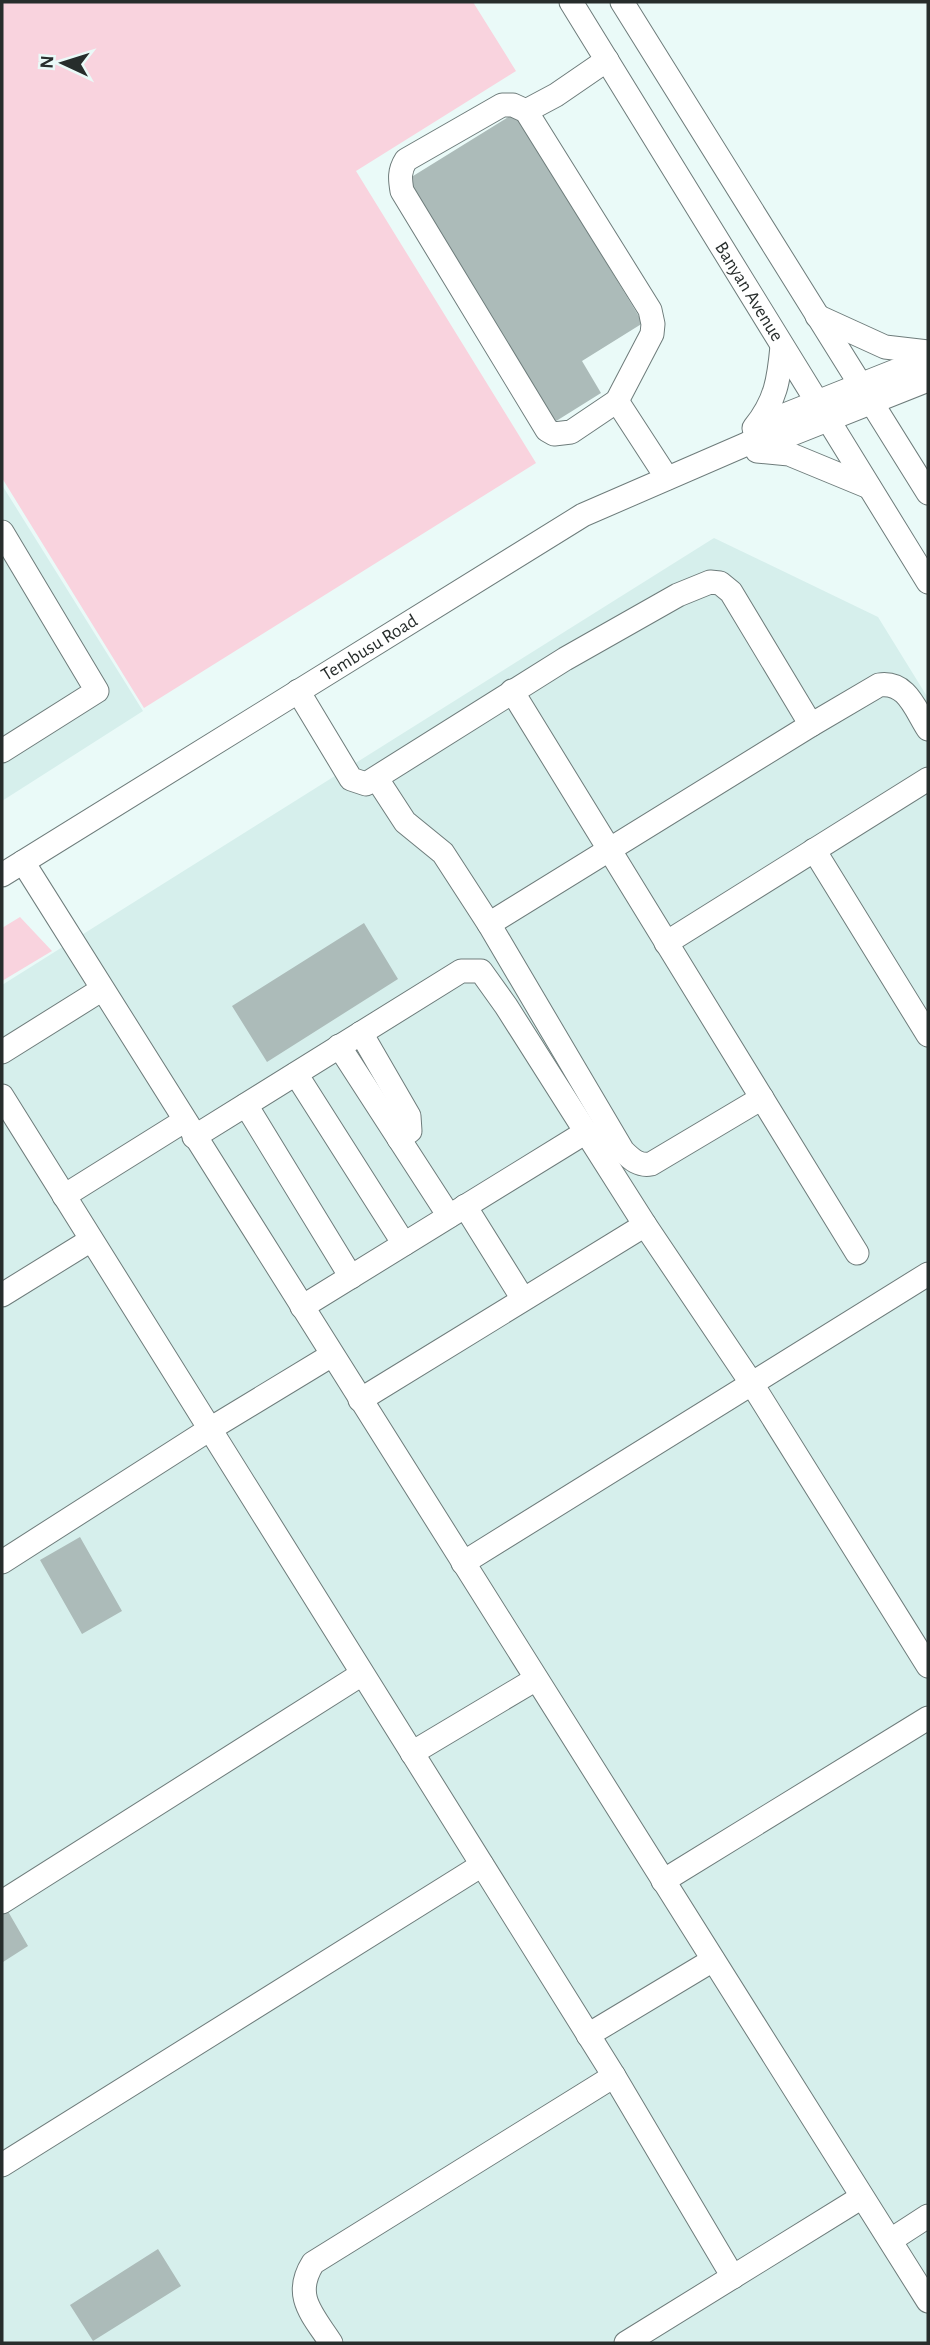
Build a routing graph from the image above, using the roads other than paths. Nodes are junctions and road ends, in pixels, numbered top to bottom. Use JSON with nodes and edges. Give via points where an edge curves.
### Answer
{"nodes":[{"id":1,"x":571,"y":2,"type":"edge"},
{"id":2,"x":622,"y":2,"type":"edge"},
{"id":3,"x":607,"y":60,"type":"junction"},
{"id":4,"x":526,"y":111,"type":"junction"},
{"id":5,"x":817,"y":316,"type":"junction"},
{"id":6,"x":782,"y":345,"type":"junction"},
{"id":7,"x":928,"y":352,"type":"edge"},
{"id":8,"x":928,"y":358,"type":"edge"},
{"id":9,"x":928,"y":380,"type":"edge"},
{"id":10,"x":866,"y":394,"type":"junction"},
{"id":11,"x":617,"y":401,"type":"junction"},
{"id":12,"x":822,"y":411,"type":"junction"},
{"id":13,"x":742,"y":446,"type":"junction"},
{"id":14,"x":667,"y":478,"type":"junction"},
{"id":15,"x":927,"y":485,"type":"edge"},
{"id":16,"x":869,"y":487,"type":"junction"},
{"id":17,"x":2,"y":532,"type":"edge"},
{"id":18,"x":928,"y":582,"type":"edge"},
{"id":19,"x":298,"y":691,"type":"junction"},
{"id":20,"x":512,"y":691,"type":"junction"},
{"id":21,"x":811,"y":725,"type":"junction"},
{"id":22,"x":928,"y":729,"type":"edge"},
{"id":23,"x":2,"y":751,"type":"edge"},
{"id":24,"x":377,"y":779,"type":"junction"},
{"id":25,"x":928,"y":779,"type":"edge"},
{"id":26,"x":610,"y":849,"type":"junction"},
{"id":27,"x":814,"y":850,"type":"junction"},
{"id":28,"x":23,"y":862,"type":"junction"},
{"id":29,"x":2,"y":874,"type":"edge"},
{"id":30,"x":489,"y":924,"type":"junction"},
{"id":31,"x":666,"y":943,"type":"junction"},
{"id":32,"x":102,"y":990,"type":"junction"},
{"id":33,"x":361,"y":1033,"type":"junction"},
{"id":34,"x":928,"y":1035,"type":"edge"},
{"id":35,"x":340,"y":1046,"type":"junction"},
{"id":36,"x":2,"y":1052,"type":"edge"},
{"id":37,"x":296,"y":1074,"type":"junction"},
{"id":38,"x":2,"y":1096,"type":"edge"},
{"id":39,"x":762,"y":1098,"type":"junction"},
{"id":40,"x":246,"y":1105,"type":"junction"},
{"id":41,"x":189,"y":1129,"type":"junction"},
{"id":42,"x":586,"y":1132,"type":"junction"},
{"id":43,"x":399,"y":1139,"type":"junction"},
{"id":44,"x":64,"y":1196,"type":"junction"},
{"id":45,"x":457,"y":1211,"type":"junction"},
{"id":46,"x":645,"y":1225,"type":"junction"},
{"id":47,"x":91,"y":1240,"type":"junction"},
{"id":48,"x":404,"y":1244,"type":"junction"},
{"id":49,"x":857,"y":1253,"type":"dead end"},
{"id":50,"x":928,"y":1274,"type":"edge"},
{"id":51,"x":351,"y":1277,"type":"junction"},
{"id":52,"x":2,"y":1296,"type":"edge"},
{"id":53,"x":523,"y":1299,"type":"junction"},
{"id":54,"x":302,"y":1307,"type":"junction"},
{"id":55,"x":332,"y":1355,"type":"junction"},
{"id":56,"x":752,"y":1384,"type":"junction"},
{"id":57,"x":360,"y":1399,"type":"junction"},
{"id":58,"x":210,"y":1429,"type":"junction"},
{"id":59,"x":2,"y":1562,"type":"edge"},
{"id":60,"x":463,"y":1563,"type":"junction"},
{"id":61,"x":928,"y":1666,"type":"edge"},
{"id":62,"x":362,"y":1674,"type":"junction"},
{"id":63,"x":536,"y":1679,"type":"junction"},
{"id":64,"x":928,"y":1718,"type":"edge"},
{"id":65,"x":412,"y":1753,"type":"junction"},
{"id":66,"x":482,"y":1865,"type":"junction"},
{"id":67,"x":663,"y":1881,"type":"junction"},
{"id":68,"x":2,"y":1902,"type":"edge"},
{"id":69,"x":713,"y":1960,"type":"junction"},
{"id":70,"x":588,"y":2035,"type":"junction"},
{"id":71,"x":614,"y":2076,"type":"junction"},
{"id":72,"x":2,"y":2165,"type":"edge"},
{"id":73,"x":862,"y":2197,"type":"junction"},
{"id":74,"x":928,"y":2216,"type":"edge"},
{"id":75,"x":891,"y":2240,"type":"junction"},
{"id":76,"x":733,"y":2277,"type":"junction"},
{"id":77,"x":928,"y":2301,"type":"edge"},
{"id":78,"x":651,"y":2337,"type":"edge"},
{"id":79,"x":331,"y":2343,"type":"edge"},
{"id":80,"x":626,"y":2343,"type":"edge"}],
"edges":[{"from":1,"to":3,"type":"street","name":"Banyan Avenue"},
{"from":2,"to":5,"type":"street"},
{"from":3,"to":4,"type":"street"},
{"from":3,"to":6,"type":"street","name":"Banyan Avenue"},
{"from":4,"to":11,"type":"street","via":[[650,310],[652,334]]},
{"from":4,"to":11,"type":"street","via":[[502,105],[406,160],[401,169],[402,191],[547,430],[571,432]]},
{"from":5,"to":7,"type":"street","via":[[886,347]]},
{"from":5,"to":10,"type":"street"},
{"from":6,"to":12,"type":"street","name":"Banyan Avenue"},
{"from":6,"to":13,"type":"street","via":[[774,396]]},
{"from":8,"to":10,"type":"street"},
{"from":9,"to":10,"type":"street"},
{"from":10,"to":12,"type":"street","name":"Tembusu Road"},
{"from":10,"to":15,"type":"street"},
{"from":11,"to":14,"type":"street"},
{"from":12,"to":13,"type":"street","name":"Tembusu Road","via":[[778,418]]},
{"from":12,"to":16,"type":"street","name":"Banyan Avenue"},
{"from":13,"to":14,"type":"street","name":"Tembusu Road"},
{"from":13,"to":16,"type":"street","via":[[789,454]]},
{"from":14,"to":19,"type":"street","name":"Tembusu Road","via":[[583,514]]},
{"from":16,"to":18,"type":"street","name":"Banyan Avenue"},
{"from":17,"to":23,"type":"street","via":[[97,691]]},
{"from":19,"to":24,"type":"street","via":[[351,779],[366,784]]},
{"from":19,"to":28,"type":"street","name":"Tembusu Road"},
{"from":20,"to":21,"type":"street","via":[[678,595],[710,582],[720,583],[731,592]]},
{"from":20,"to":24,"type":"street"},
{"from":20,"to":26,"type":"street"},
{"from":21,"to":22,"type":"street","via":[[888,684],[903,689]]},
{"from":21,"to":26,"type":"street"},
{"from":24,"to":30,"type":"street","via":[[405,822],[443,853]]},
{"from":25,"to":27,"type":"street"},
{"from":26,"to":30,"type":"street"},
{"from":26,"to":31,"type":"street"},
{"from":27,"to":31,"type":"street"},
{"from":27,"to":34,"type":"street"},
{"from":28,"to":29,"type":"street","name":"Tembusu Road"},
{"from":28,"to":32,"type":"street"},
{"from":30,"to":39,"type":"street","via":[[633,1161],[651,1164]]},
{"from":31,"to":39,"type":"street"},
{"from":32,"to":36,"type":"street"},
{"from":32,"to":41,"type":"street"},
{"from":33,"to":35,"type":"street"},
{"from":33,"to":42,"type":"street","via":[[461,971],[481,971]]},
{"from":33,"to":43,"type":"street","via":[[409,1116],[410,1131]]},
{"from":35,"to":37,"type":"street"},
{"from":35,"to":43,"type":"street"},
{"from":37,"to":40,"type":"street"},
{"from":37,"to":48,"type":"street"},
{"from":38,"to":44,"type":"street"},
{"from":39,"to":49,"type":"street"},
{"from":40,"to":41,"type":"street"},
{"from":40,"to":51,"type":"street"},
{"from":41,"to":44,"type":"street"},
{"from":41,"to":54,"type":"street"},
{"from":42,"to":45,"type":"street"},
{"from":42,"to":46,"type":"street"},
{"from":43,"to":45,"type":"street"},
{"from":44,"to":47,"type":"street"},
{"from":45,"to":48,"type":"street"},
{"from":45,"to":53,"type":"street"},
{"from":46,"to":53,"type":"street"},
{"from":46,"to":56,"type":"street"},
{"from":47,"to":52,"type":"street"},
{"from":47,"to":58,"type":"street"},
{"from":48,"to":51,"type":"street"},
{"from":50,"to":56,"type":"street"},
{"from":51,"to":54,"type":"street"},
{"from":53,"to":57,"type":"street"},
{"from":54,"to":55,"type":"street"},
{"from":55,"to":57,"type":"street"},
{"from":55,"to":58,"type":"street"},
{"from":56,"to":60,"type":"street"},
{"from":56,"to":61,"type":"street"},
{"from":57,"to":60,"type":"street"},
{"from":58,"to":59,"type":"street"},
{"from":58,"to":62,"type":"street"},
{"from":60,"to":63,"type":"street"},
{"from":62,"to":65,"type":"street"},
{"from":62,"to":68,"type":"street"},
{"from":63,"to":65,"type":"street"},
{"from":63,"to":67,"type":"street"},
{"from":64,"to":67,"type":"street"},
{"from":65,"to":66,"type":"street"},
{"from":66,"to":70,"type":"street"},
{"from":66,"to":72,"type":"street"},
{"from":67,"to":69,"type":"street"},
{"from":69,"to":70,"type":"street"},
{"from":69,"to":73,"type":"street"},
{"from":70,"to":71,"type":"street"},
{"from":71,"to":76,"type":"street"},
{"from":71,"to":79,"type":"street","via":[[313,2263],[304,2279],[305,2301]]},
{"from":73,"to":75,"type":"street"},
{"from":73,"to":76,"type":"street"},
{"from":74,"to":75,"type":"street"},
{"from":75,"to":77,"type":"street"},
{"from":76,"to":78,"type":"street"},
{"from":78,"to":80,"type":"street"}]}
